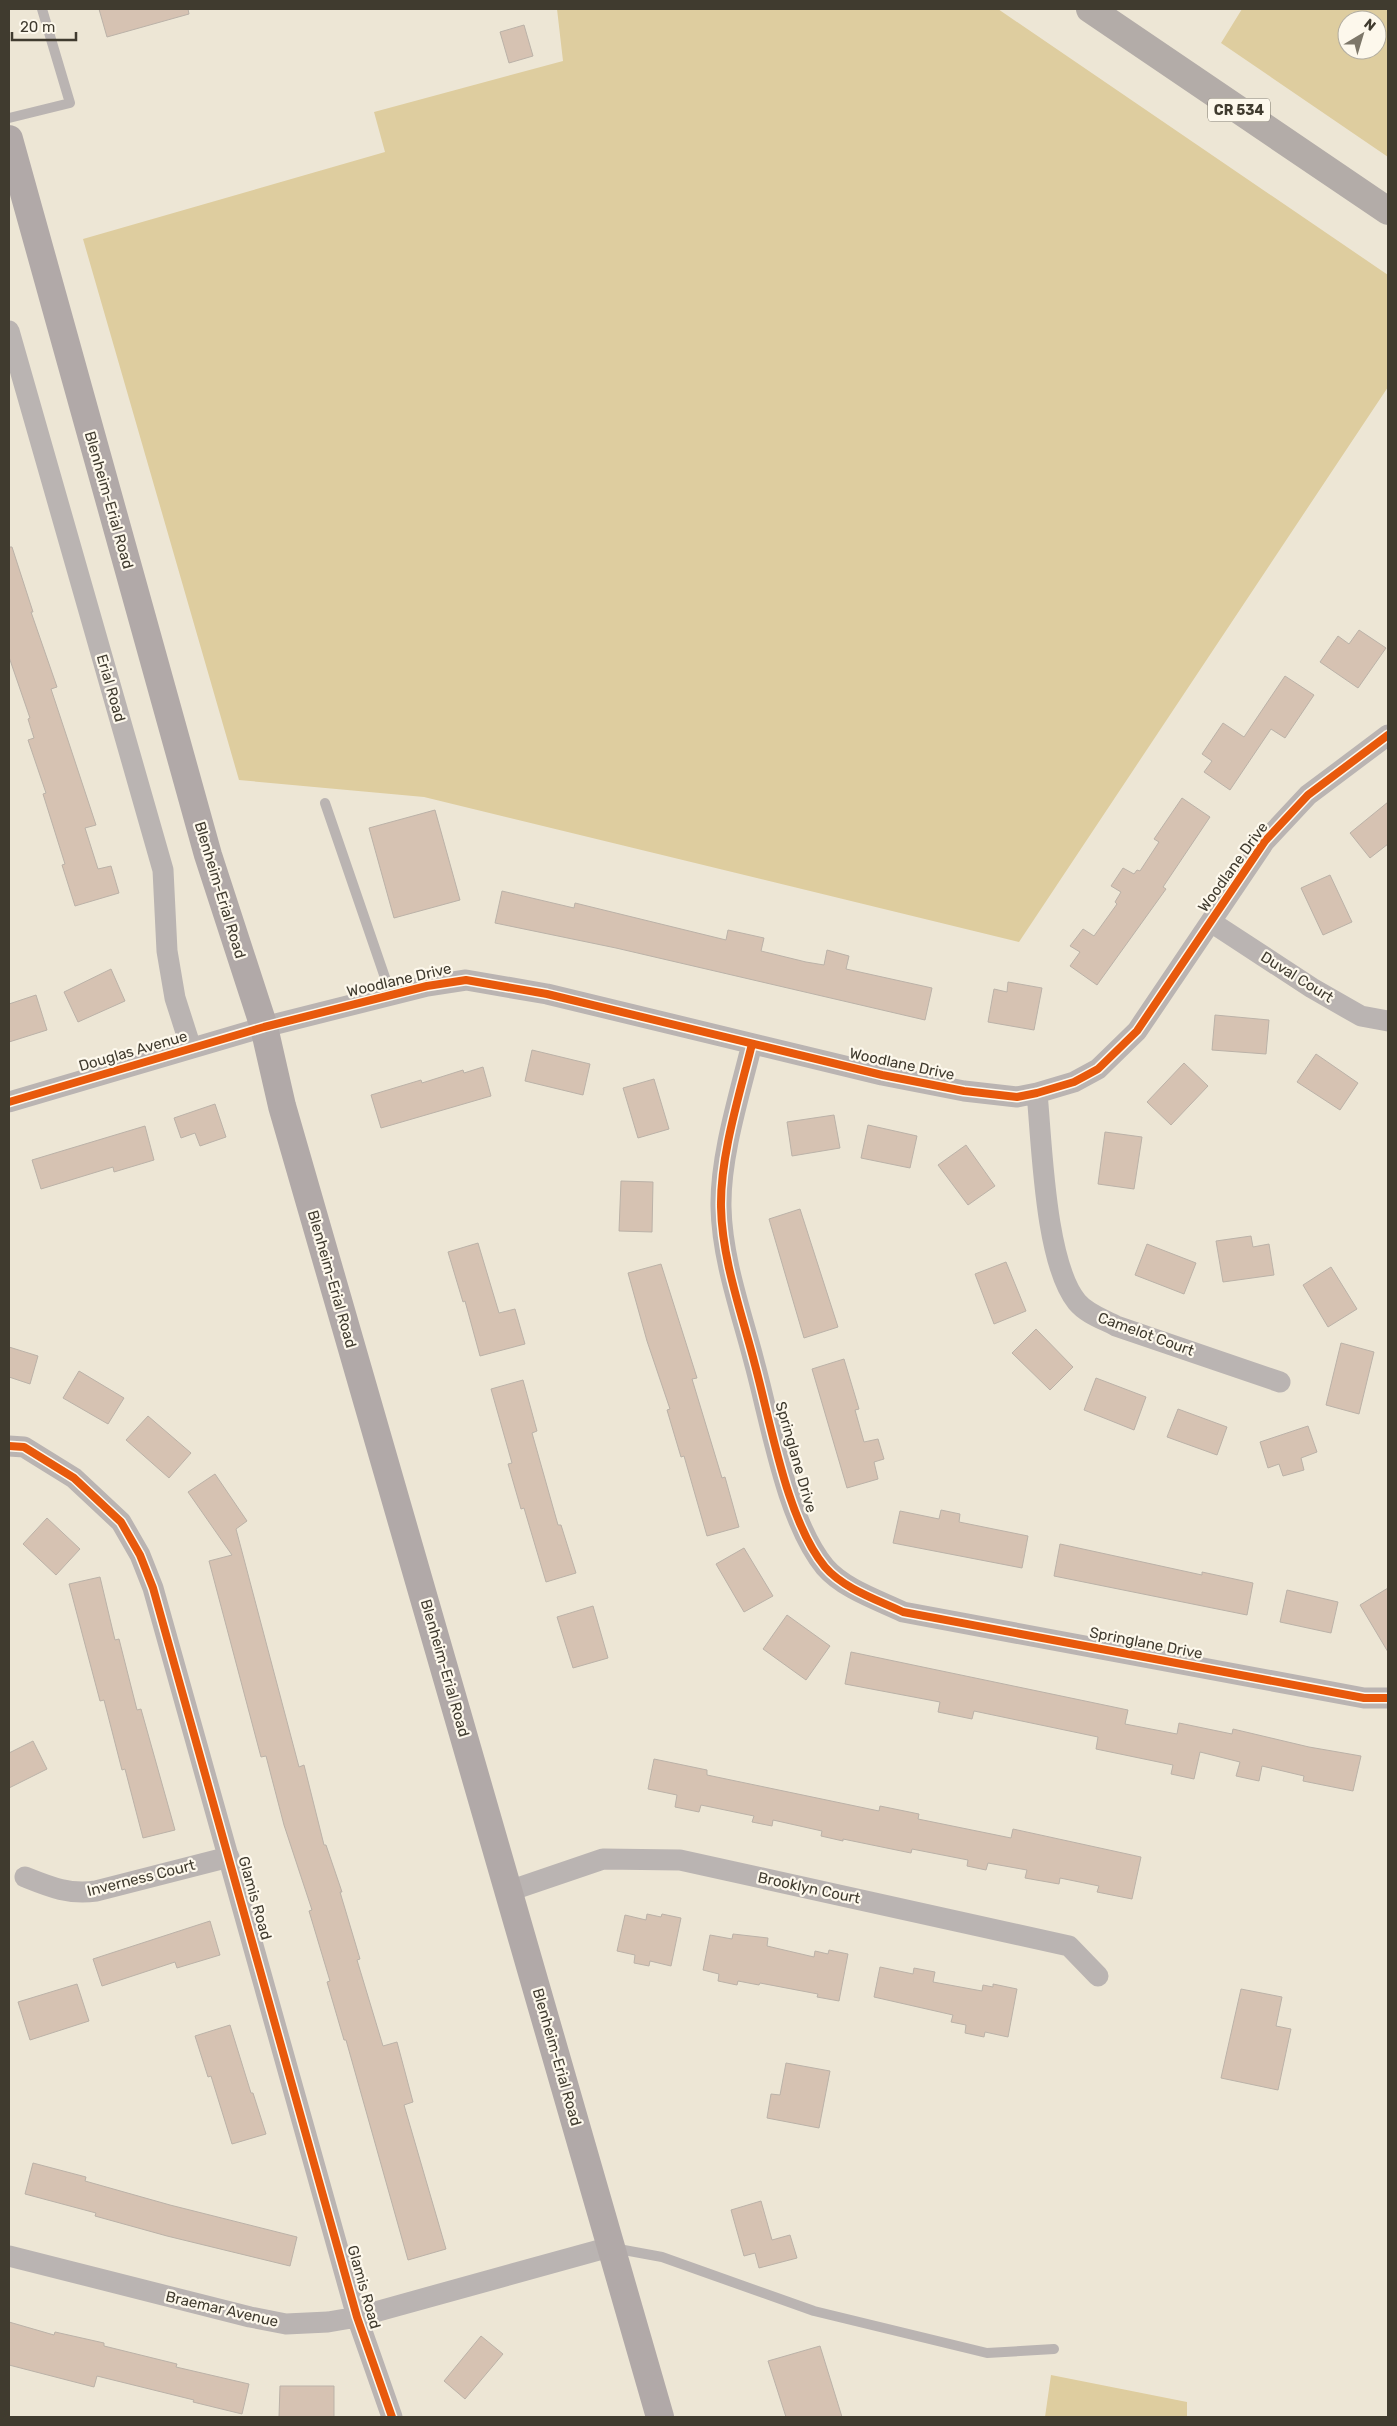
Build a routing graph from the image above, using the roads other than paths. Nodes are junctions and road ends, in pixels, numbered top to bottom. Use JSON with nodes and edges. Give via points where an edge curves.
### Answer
{"nodes":[{"id":1,"x":42,"y":9,"type":"edge"},
{"id":2,"x":1090,"y":9,"type":"edge"},
{"id":3,"x":9,"y":118,"type":"edge"},
{"id":4,"x":9,"y":139,"type":"edge"},
{"id":5,"x":1388,"y":211,"type":"edge"},
{"id":6,"x":9,"y":331,"type":"edge"},
{"id":7,"x":1388,"y":736,"type":"edge"},
{"id":8,"x":325,"y":803,"type":"dead end"},
{"id":9,"x":1211,"y":922,"type":"junction"},
{"id":10,"x":390,"y":995,"type":"junction"},
{"id":11,"x":1388,"y":1021,"type":"edge"},
{"id":12,"x":264,"y":1027,"type":"junction"},
{"id":13,"x":752,"y":1044,"type":"junction"},
{"id":14,"x":191,"y":1048,"type":"junction"},
{"id":15,"x":1037,"y":1093,"type":"junction"},
{"id":16,"x":9,"y":1102,"type":"edge"},
{"id":17,"x":1280,"y":1382,"type":"dead end"},
{"id":18,"x":9,"y":1446,"type":"edge"},
{"id":19,"x":1388,"y":1698,"type":"edge"},
{"id":20,"x":229,"y":1857,"type":"junction"},
{"id":21,"x":25,"y":1877,"type":"dead end"},
{"id":22,"x":510,"y":1891,"type":"junction"},
{"id":23,"x":1098,"y":1976,"type":"dead end"},
{"id":24,"x":610,"y":2248,"type":"junction"},
{"id":25,"x":9,"y":2256,"type":"edge"},
{"id":26,"x":357,"y":2317,"type":"junction"},
{"id":27,"x":1054,"y":2349,"type":"dead end"},
{"id":28,"x":392,"y":2417,"type":"edge"},
{"id":29,"x":660,"y":2417,"type":"edge"}],
"edges":[{"from":1,"to":3,"type":"lane","via":[[70,103]]},
{"from":2,"to":5,"type":"main road","number":"CR 534"},
{"from":4,"to":12,"type":"main road","name":"Blenheim-Erial Road","via":[[208,856]]},
{"from":6,"to":14,"type":"street","name":"Erial Road","via":[[163,870],[167,951],[175,998]]},
{"from":7,"to":9,"type":"street","name":"Woodlane Drive","via":[[1308,795],[1265,841]]},
{"from":8,"to":10,"type":"lane"},
{"from":9,"to":11,"type":"street","name":"Duval Court","via":[[1361,1016]]},
{"from":9,"to":15,"type":"street","name":"Woodlane Drive","via":[[1137,1031],[1098,1069],[1074,1082]]},
{"from":10,"to":12,"type":"street","name":"Woodlane Drive"},
{"from":10,"to":13,"type":"street","name":"Woodlane Drive","via":[[466,980],[547,994]]},
{"from":12,"to":14,"type":"street","name":"Douglas Avenue"},
{"from":12,"to":22,"type":"main road","name":"Blenheim-Erial Road","via":[[282,1106]]},
{"from":13,"to":15,"type":"street","name":"Woodlane Drive","via":[[964,1092],[1017,1097]]},
{"from":13,"to":19,"type":"street","name":"Springlane Drive","via":[[725,1163],[721,1206],[726,1255],[792,1504],[812,1550],[827,1569],[855,1590],[903,1612],[1364,1698]]},
{"from":14,"to":16,"type":"street","name":"Douglas Avenue"},
{"from":15,"to":17,"type":"street","name":"Camelot Court","via":[[1049,1216],[1060,1267],[1079,1304],[1116,1326]]},
{"from":18,"to":20,"type":"street","name":"Glamis Road","via":[[24,1447],[74,1478],[121,1522],[140,1555],[153,1588]]},
{"from":20,"to":21,"type":"street","name":"Inverness Court","via":[[78,1893],[58,1891]]},
{"from":20,"to":26,"type":"street","name":"Glamis Road"},
{"from":22,"to":23,"type":"street","name":"Brooklyn Court","via":[[604,1859],[680,1860],[1069,1946]]},
{"from":22,"to":24,"type":"main road","name":"Blenheim-Erial Road"},
{"from":24,"to":26,"type":"street","name":"Braemar Avenue"},
{"from":24,"to":27,"type":"lane","via":[[662,2256],[814,2311],[987,2353]]},
{"from":24,"to":29,"type":"main road","name":"Blenheim-Erial Road"},
{"from":25,"to":26,"type":"street","name":"Braemar Avenue","via":[[211,2309],[286,2324]]},
{"from":26,"to":28,"type":"street","name":"Glamis Road"}]}
